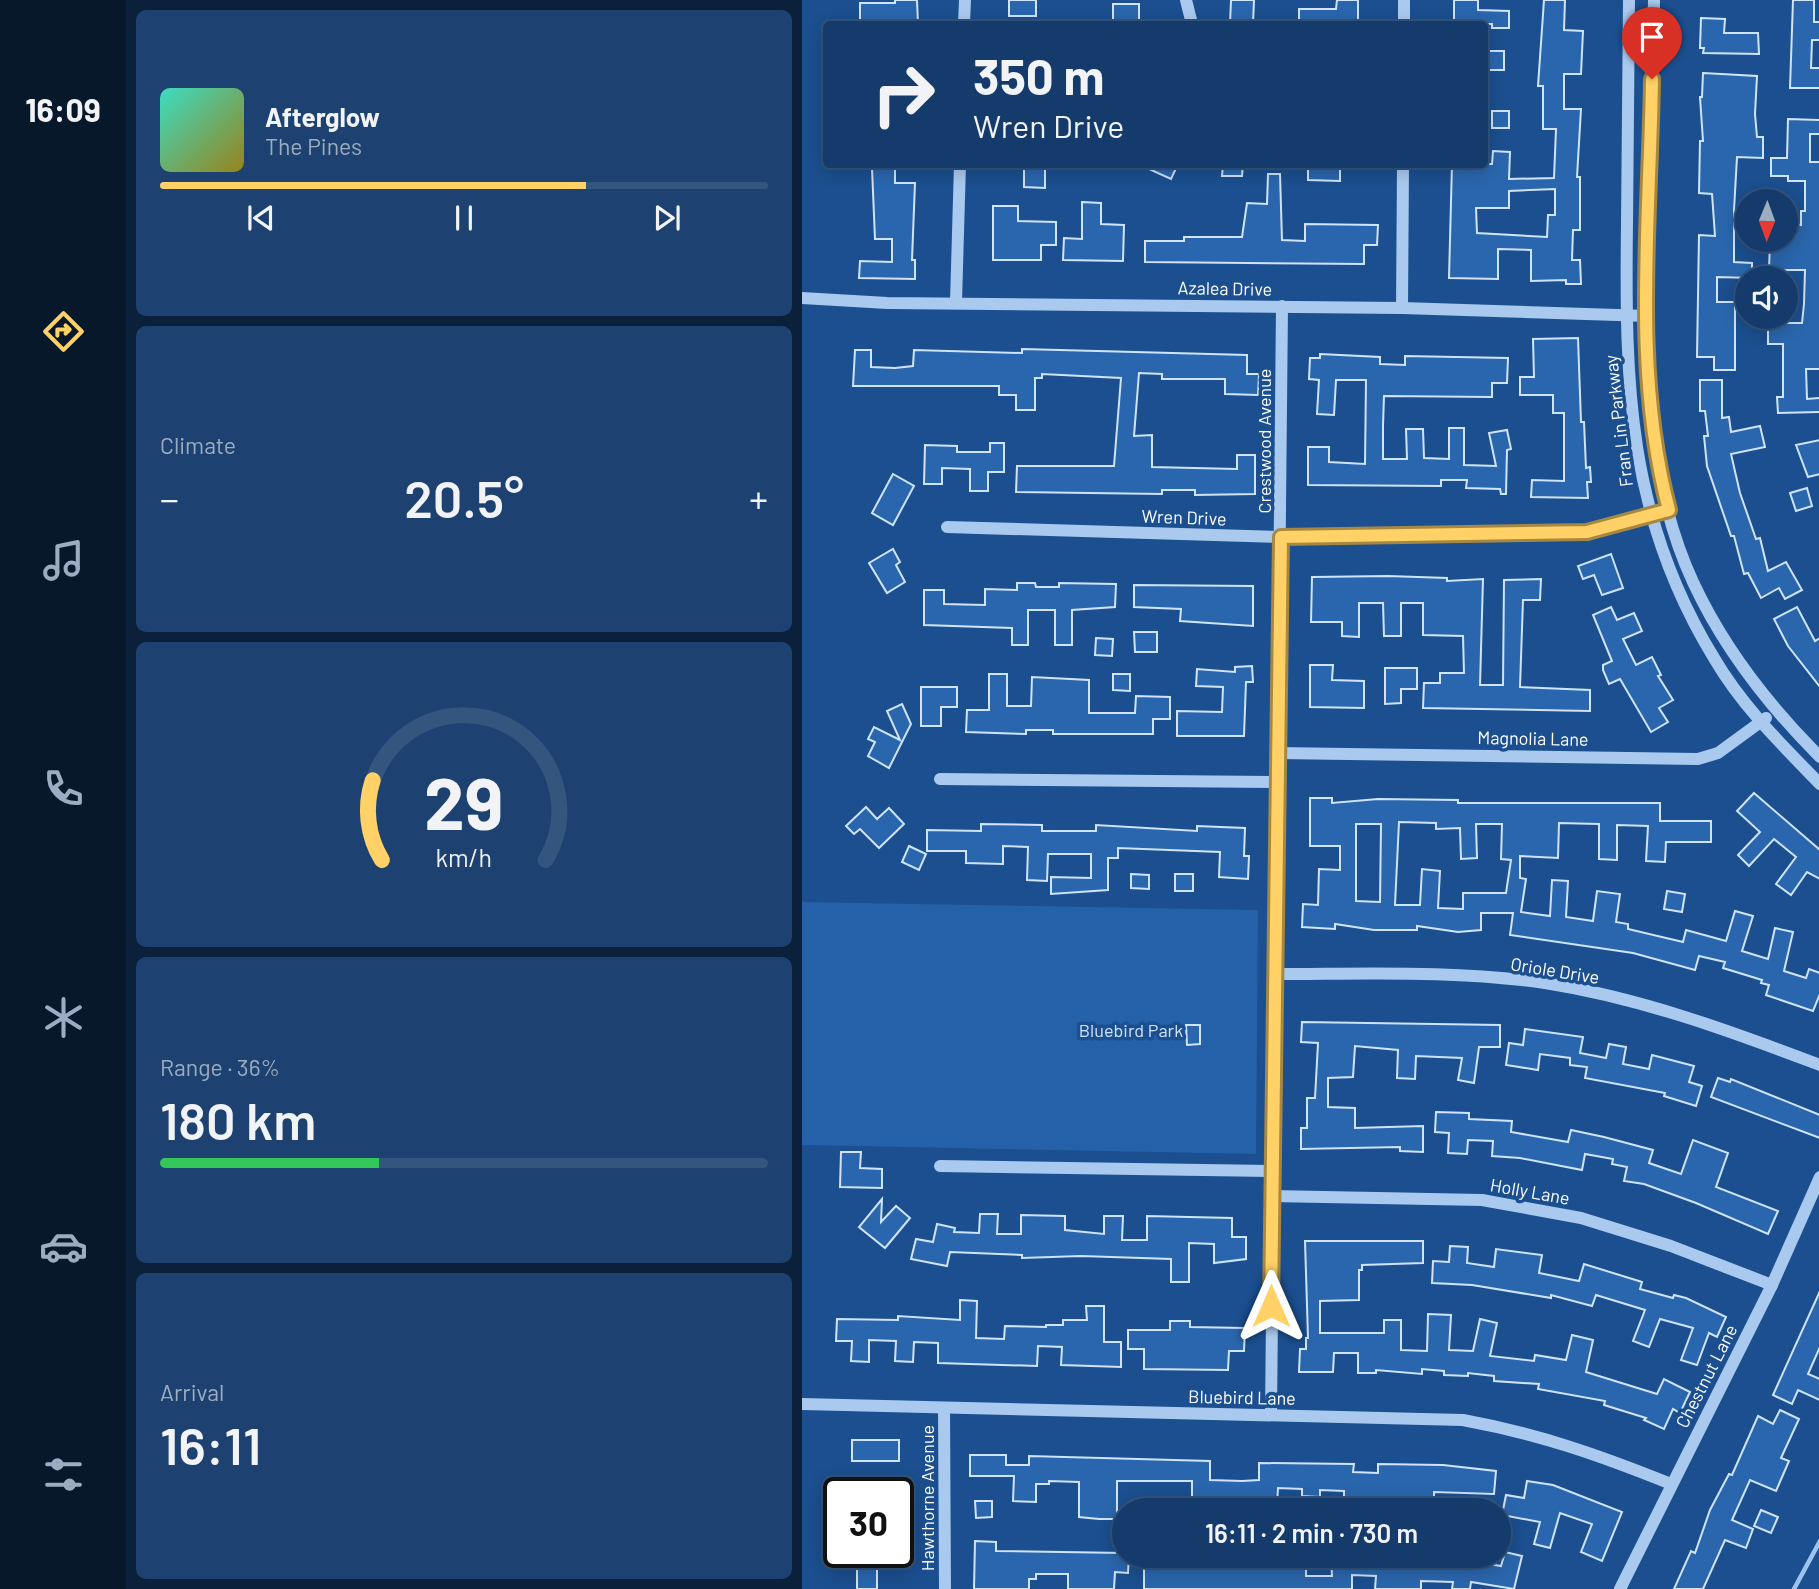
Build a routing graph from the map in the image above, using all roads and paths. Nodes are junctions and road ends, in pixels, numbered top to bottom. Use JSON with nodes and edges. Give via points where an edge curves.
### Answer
{"nodes":[{"id":1,"x":965,"y":0,"type":"edge"},
{"id":2,"x":1186,"y":0,"type":"edge"},
{"id":3,"x":1404,"y":0,"type":"edge"},
{"id":4,"x":1629,"y":0,"type":"edge"},
{"id":5,"x":1654,"y":0,"type":"edge"},
{"id":6,"x":964,"y":21,"type":"edge"},
{"id":7,"x":1191,"y":21,"type":"edge"},
{"id":8,"x":1404,"y":21,"type":"edge"},
{"id":9,"x":960,"y":168,"type":"edge"},
{"id":10,"x":1403,"y":168,"type":"edge"},
{"id":11,"x":802,"y":298,"type":"edge"},
{"id":12,"x":956,"y":302,"type":"junction"},
{"id":13,"x":1282,"y":306,"type":"junction"},
{"id":14,"x":1402,"y":308,"type":"junction"},
{"id":15,"x":1626,"y":315,"type":"junction"},
{"id":16,"x":1648,"y":316,"type":"junction"},
{"id":17,"x":1669,"y":510,"type":"junction"},
{"id":18,"x":1649,"y":515,"type":"junction"},
{"id":19,"x":947,"y":527,"type":"dead end"},
{"id":20,"x":1281,"y":537,"type":"junction"},
{"id":21,"x":1774,"y":711,"type":"junction"},
{"id":22,"x":1760,"y":723,"type":"junction"},
{"id":23,"x":1277,"y":753,"type":"junction"},
{"id":24,"x":1819,"y":757,"type":"edge"},
{"id":25,"x":940,"y":779,"type":"dead end"},
{"id":26,"x":1276,"y":782,"type":"junction"},
{"id":27,"x":1819,"y":783,"type":"edge"},
{"id":28,"x":1274,"y":974,"type":"junction"},
{"id":29,"x":1819,"y":1065,"type":"edge"},
{"id":30,"x":940,"y":1166,"type":"dead end"},
{"id":31,"x":1272,"y":1171,"type":"junction"},
{"id":32,"x":1819,"y":1177,"type":"edge"},
{"id":33,"x":1271,"y":1196,"type":"junction"},
{"id":34,"x":1772,"y":1285,"type":"junction"},
{"id":35,"x":802,"y":1404,"type":"edge"},
{"id":36,"x":944,"y":1408,"type":"junction"},
{"id":37,"x":1271,"y":1415,"type":"junction"},
{"id":38,"x":1671,"y":1484,"type":"junction"},
{"id":39,"x":944,"y":1589,"type":"edge"},
{"id":40,"x":1620,"y":1589,"type":"edge"}],
"edges":[{"from":1,"to":6,"type":"street"},
{"from":2,"to":7,"type":"street"},
{"from":3,"to":8,"type":"street"},
{"from":4,"to":15,"type":"street","name":"Fran Lin Parkway"},
{"from":5,"to":16,"type":"street","name":"Fran Lin Parkway"},
{"from":9,"to":12,"type":"street"},
{"from":10,"to":14,"type":"street"},
{"from":11,"to":12,"type":"street","name":"Azalea Drive"},
{"from":12,"to":13,"type":"street","name":"Azalea Drive"},
{"from":13,"to":14,"type":"street","name":"Azalea Drive"},
{"from":13,"to":20,"type":"street","name":"Crestwood Avenue"},
{"from":14,"to":15,"type":"street","name":"Azalea Drive"},
{"from":15,"to":16,"type":"street","name":"Azalea Drive"},
{"from":15,"to":18,"type":"street","name":"Fran Lin Parkway","via":[[1627,384]]},
{"from":16,"to":17,"type":"street","name":"Fran Lin Parkway","via":[[1655,459]]},
{"from":17,"to":18,"type":"street","name":"Wren Drive"},
{"from":17,"to":21,"type":"street","name":"Fran Lin Parkway","via":[[1692,581],[1731,651]]},
{"from":18,"to":20,"type":"street","name":"Wren Drive","via":[[1587,532]]},
{"from":18,"to":22,"type":"street","name":"Fran Lin Parkway","via":[[1676,587],[1714,659]]},
{"from":19,"to":20,"type":"street","name":"Wren Drive"},
{"from":20,"to":23,"type":"street","name":"Crestwood Avenue"},
{"from":21,"to":22,"type":"street","name":"Magnolia Lane"},
{"from":21,"to":24,"type":"street","name":"Fran Lin Parkway"},
{"from":22,"to":23,"type":"street","name":"Magnolia Lane","via":[[1717,753],[1699,759]]},
{"from":22,"to":27,"type":"street","name":"Fran Lin Parkway"},
{"from":23,"to":26,"type":"street","name":"Crestwood Avenue"},
{"from":25,"to":26,"type":"street"},
{"from":26,"to":28,"type":"street","name":"Crestwood Avenue"},
{"from":28,"to":29,"type":"street","name":"Oriole Drive","via":[[1443,974],[1545,983],[1710,1023]]},
{"from":28,"to":31,"type":"street","name":"Crestwood Avenue"},
{"from":30,"to":31,"type":"street"},
{"from":31,"to":33,"type":"street","name":"Crestwood Avenue"},
{"from":32,"to":34,"type":"street","name":"Chestnut Lane"},
{"from":33,"to":34,"type":"street","name":"Holly Lane","via":[[1482,1200],[1581,1218],[1671,1245]]},
{"from":33,"to":37,"type":"street","name":"Crestwood Avenue"},
{"from":34,"to":38,"type":"street","name":"Chestnut Lane"},
{"from":35,"to":36,"type":"street","name":"Bluebird Lane"},
{"from":36,"to":37,"type":"street","name":"Bluebird Lane"},
{"from":36,"to":39,"type":"street","name":"Hawthorne Avenue"},
{"from":37,"to":38,"type":"street","name":"Bluebird Lane","via":[[1463,1420],[1582,1448]]},
{"from":38,"to":40,"type":"street","name":"Chestnut Lane"}]}
